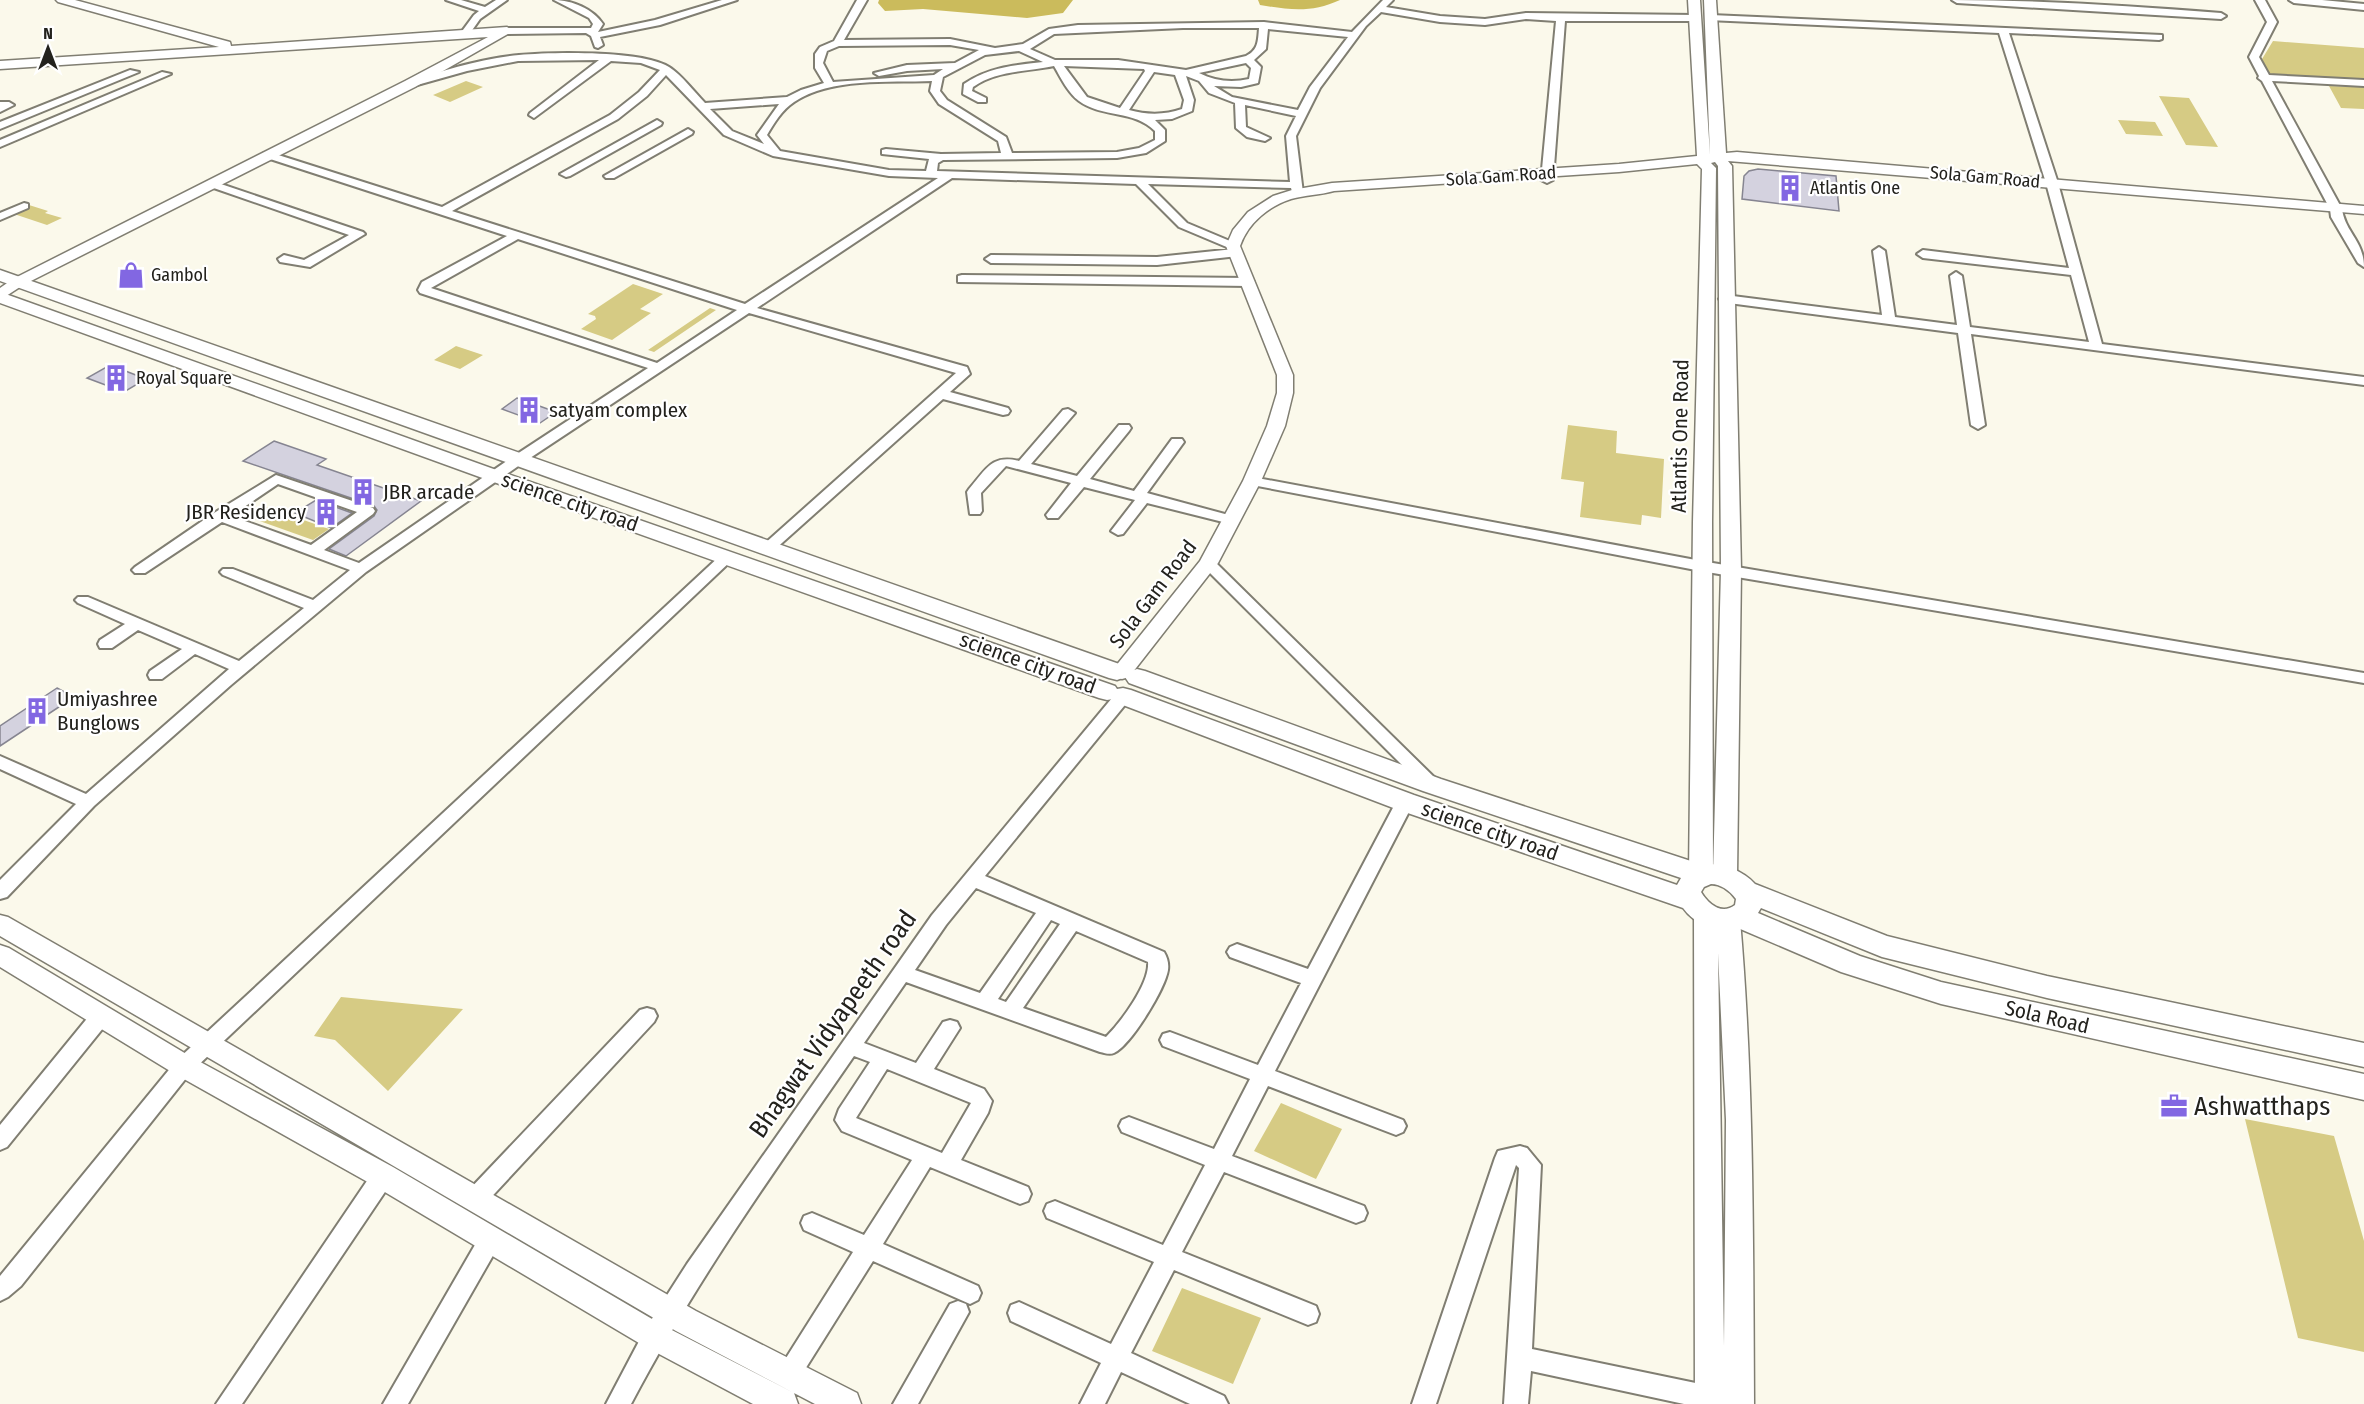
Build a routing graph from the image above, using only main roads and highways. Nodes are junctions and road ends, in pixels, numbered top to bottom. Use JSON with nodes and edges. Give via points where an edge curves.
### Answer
{"nodes":[{"id":1,"x":4,"y":284,"type":"edge"},
{"id":2,"x":1121,"y":682,"type":"junction"},
{"id":3,"x":1719,"y":899,"type":"junction"},
{"id":4,"x":2364,"y":1055,"type":"edge"},
{"id":5,"x":2364,"y":1087,"type":"edge"}],
"edges":[{"from":1,"to":2,"type":"main road","via":[[519,459],[768,548]]},
{"from":1,"to":2,"type":"main road","name":"science city road","via":[[495,476],[727,557]]},
{"from":2,"to":3,"type":"main road","via":[[1432,785]]},
{"from":2,"to":3,"type":"main road","name":"science city road","via":[[1404,802]]},
{"from":3,"to":4,"type":"main road","name":"Sola Road","via":[[1882,946],[2047,987]]},
{"from":3,"to":5,"type":"main road","name":"Sola Road","via":[[1851,964],[1941,993]]}]}
